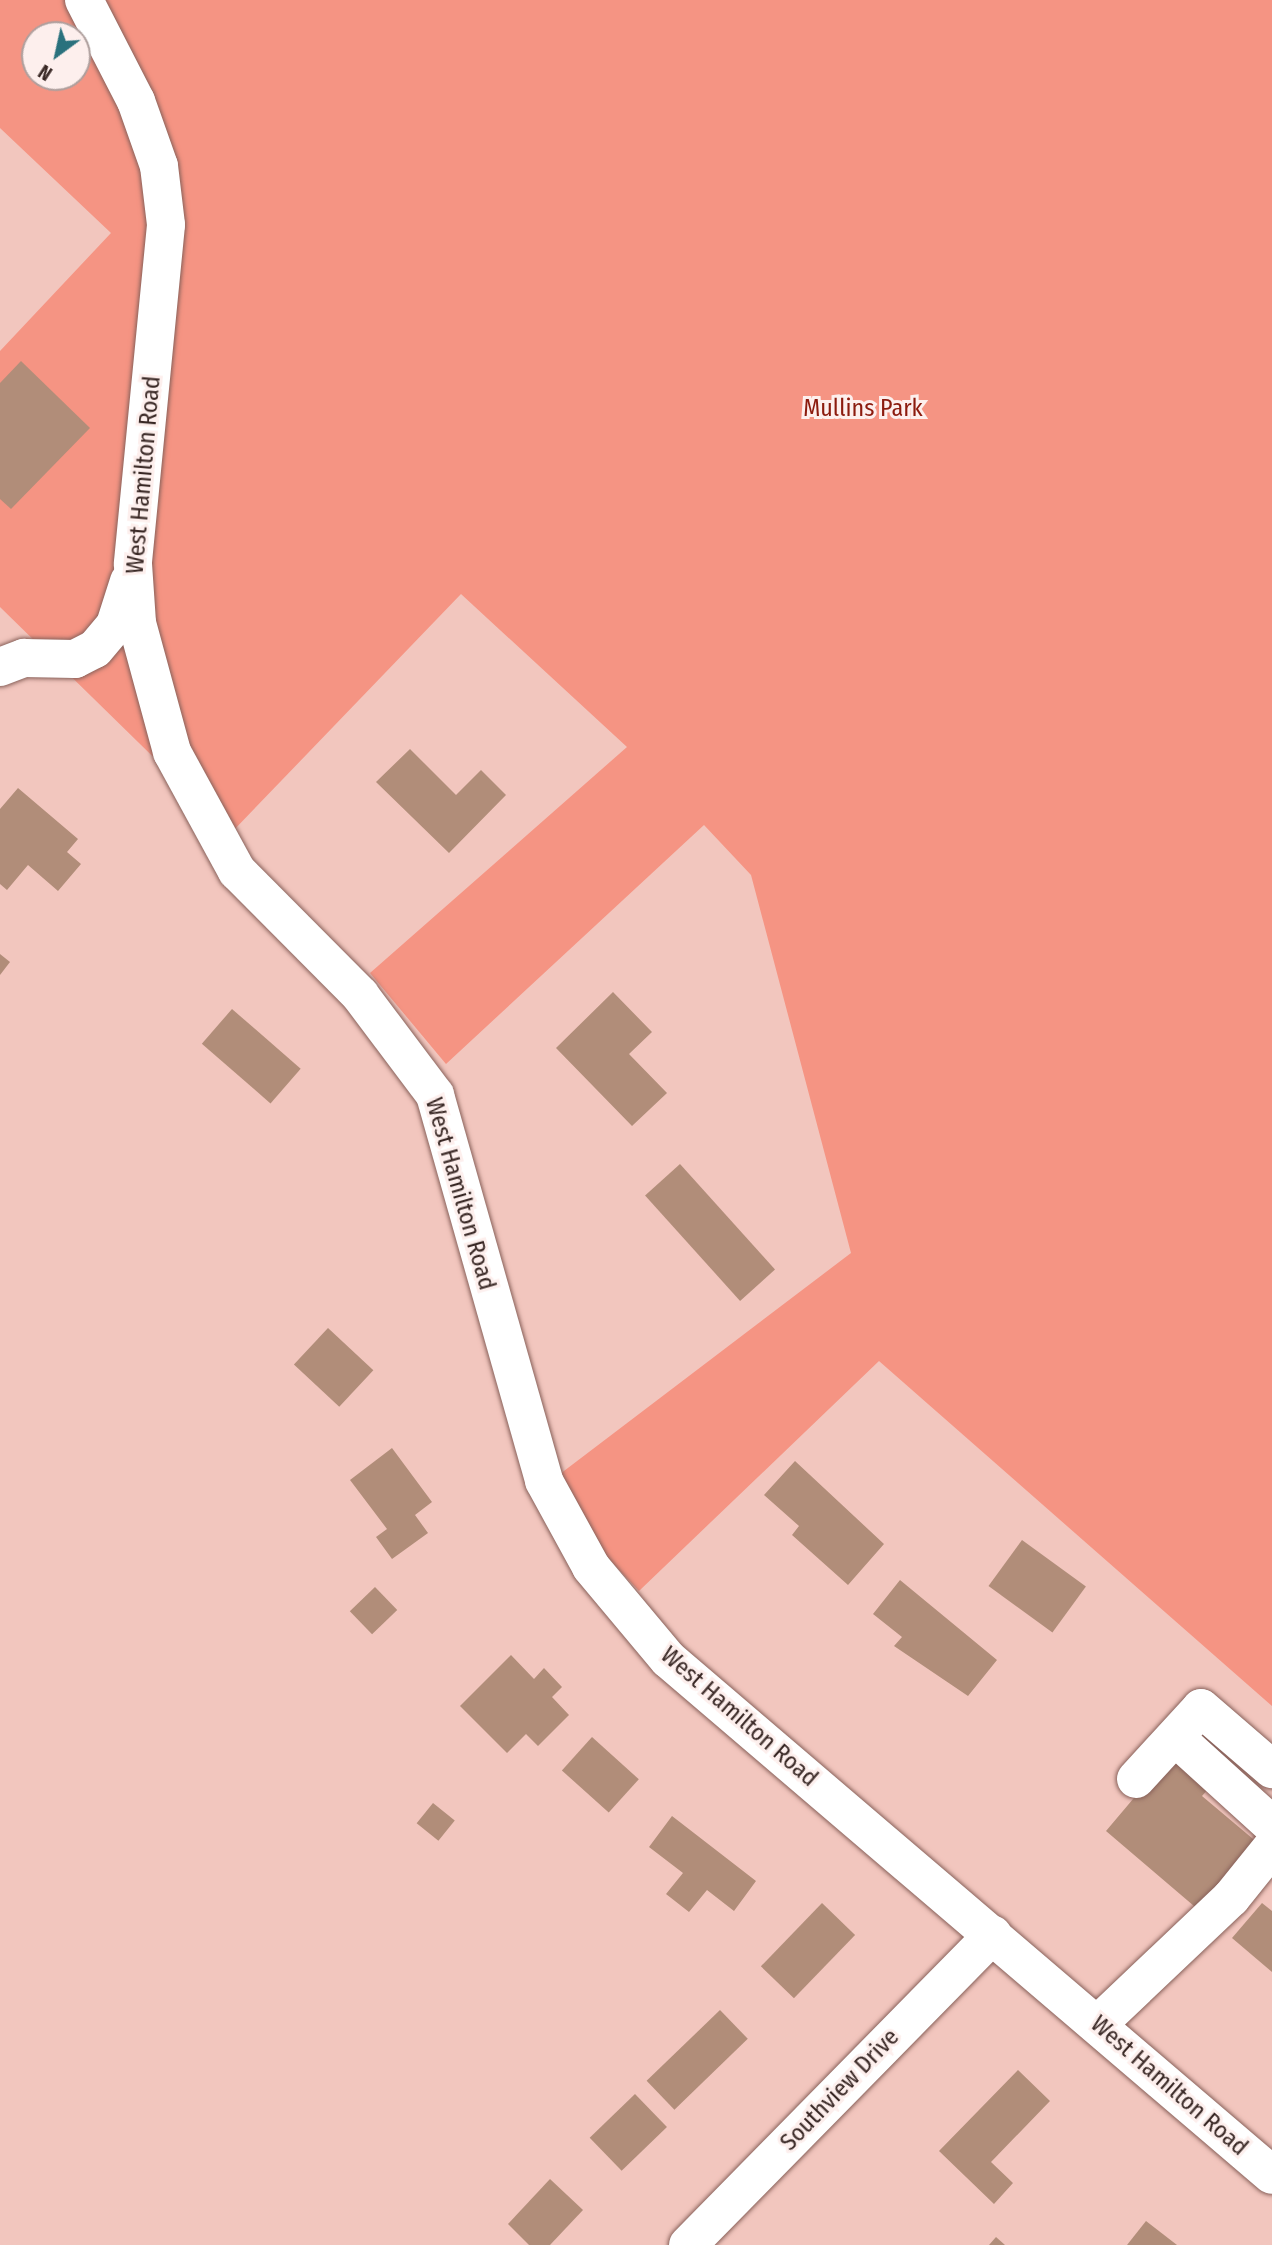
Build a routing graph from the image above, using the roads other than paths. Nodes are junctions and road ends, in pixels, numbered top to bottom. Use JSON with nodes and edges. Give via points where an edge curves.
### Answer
{"nodes":[{"id":1,"x":83,"y":0,"type":"edge"},
{"id":2,"x":133,"y":564,"type":"junction"},
{"id":3,"x":0,"y":667,"type":"edge"},
{"id":4,"x":1177,"y":1738,"type":"junction"},
{"id":5,"x":1265,"y":1763,"type":"edge"},
{"id":6,"x":1136,"y":1779,"type":"dead end"},
{"id":7,"x":1235,"y":1789,"type":"junction"},
{"id":8,"x":1272,"y":1825,"type":"edge"},
{"id":9,"x":1272,"y":1847,"type":"edge"},
{"id":10,"x":993,"y":1935,"type":"junction"},
{"id":11,"x":1097,"y":2025,"type":"junction"},
{"id":12,"x":1272,"y":2175,"type":"edge"},
{"id":13,"x":688,"y":2245,"type":"edge"}],
"edges":[{"from":1,"to":2,"type":"street","name":"West Hamilton Road","via":[[136,102],[159,166],[166,225]]},
{"from":2,"to":3,"type":"street","via":[[115,625],[95,649],[75,659],[24,659]]},
{"from":2,"to":10,"type":"street","name":"West Hamilton Road","via":[[137,623],[172,752],[237,871],[360,995],[435,1095],[544,1481],[591,1567],[668,1658]]},
{"from":4,"to":5,"type":"street","via":[[1201,1708]]},
{"from":4,"to":6,"type":"street"},
{"from":4,"to":7,"type":"street"},
{"from":5,"to":7,"type":"street"},
{"from":7,"to":8,"type":"street"},
{"from":9,"to":11,"type":"street","via":[[1231,1898]]},
{"from":10,"to":11,"type":"street","name":"West Hamilton Road"},
{"from":10,"to":13,"type":"street","name":"Southview Drive"},
{"from":11,"to":12,"type":"street","name":"West Hamilton Road"}]}
